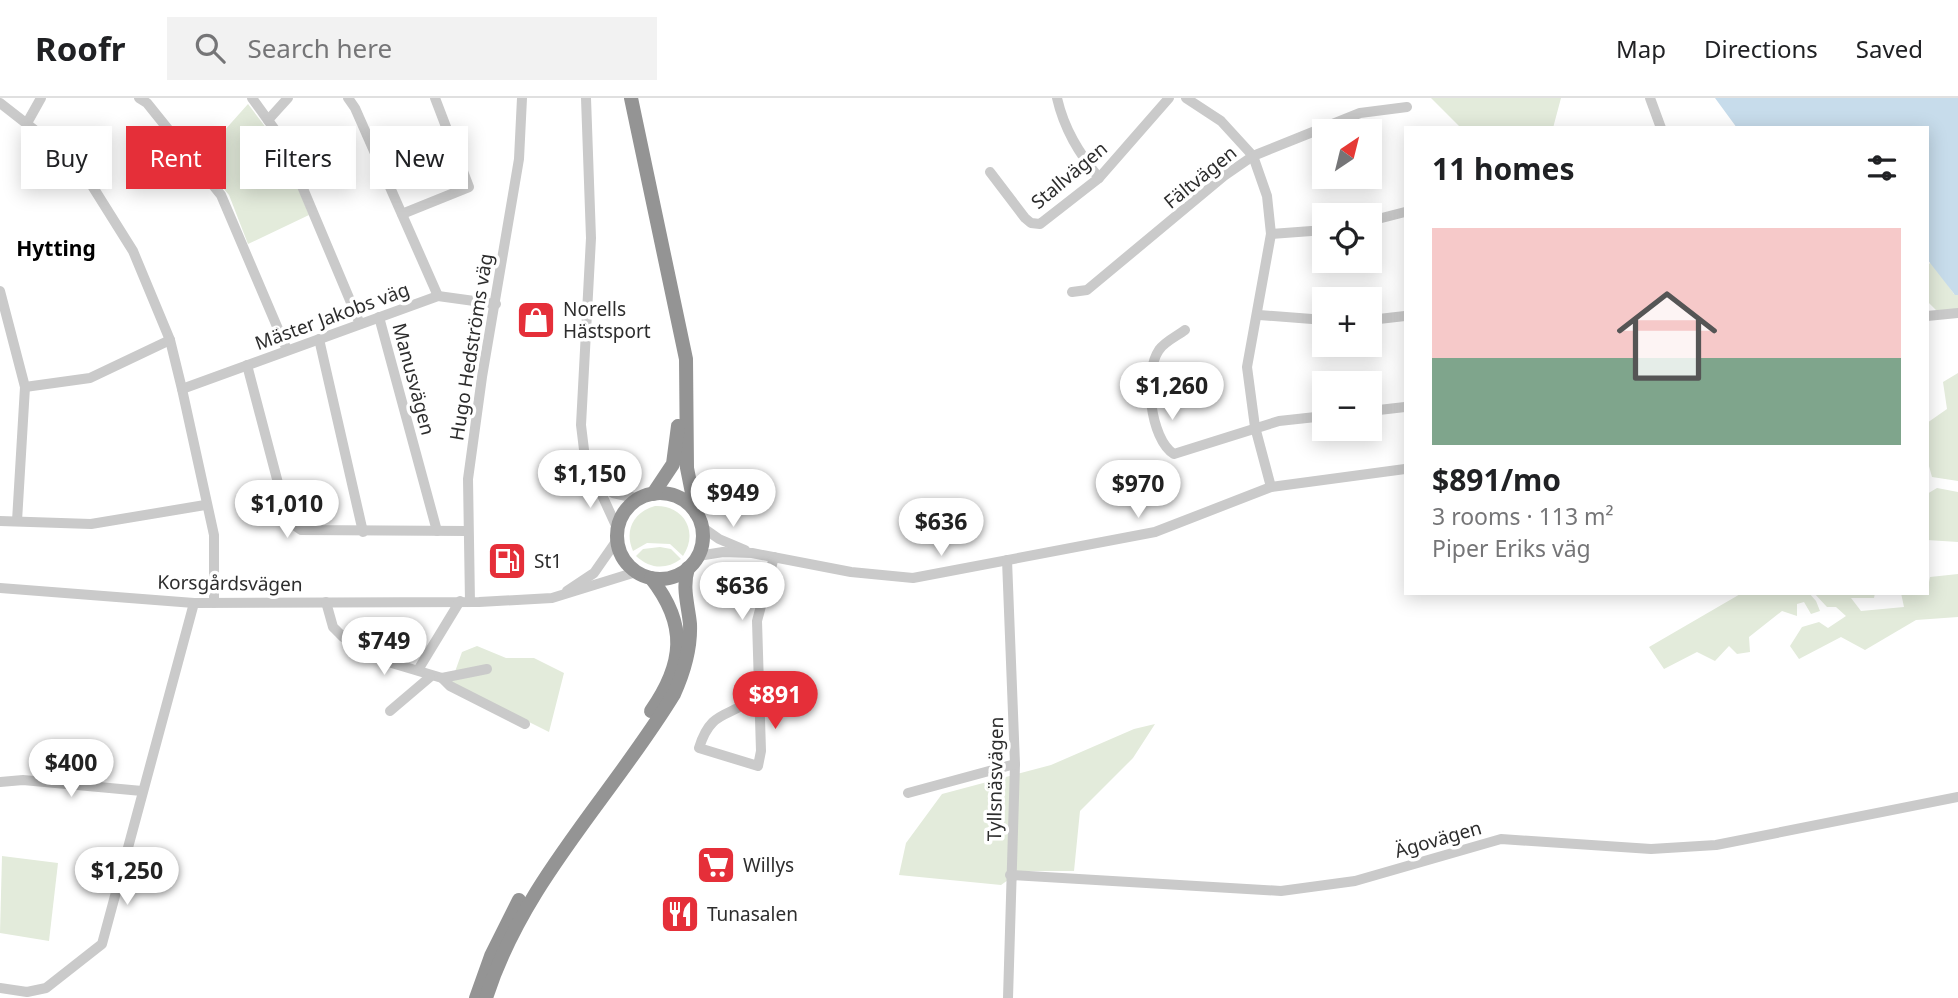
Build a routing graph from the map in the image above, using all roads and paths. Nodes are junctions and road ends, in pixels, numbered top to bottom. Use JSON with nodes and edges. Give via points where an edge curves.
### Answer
{"nodes":[{"id":1,"x":41,"y":98,"type":"edge"},
{"id":2,"x":139,"y":98,"type":"edge"},
{"id":3,"x":252,"y":98,"type":"edge"},
{"id":4,"x":288,"y":98,"type":"edge"},
{"id":5,"x":348,"y":98,"type":"edge"},
{"id":6,"x":435,"y":98,"type":"edge"},
{"id":7,"x":522,"y":98,"type":"edge"},
{"id":8,"x":586,"y":98,"type":"edge"},
{"id":9,"x":621,"y":98,"type":"edge"},
{"id":10,"x":631,"y":98,"type":"edge"},
{"id":11,"x":1057,"y":98,"type":"edge"},
{"id":12,"x":1169,"y":98,"type":"edge"},
{"id":13,"x":1186,"y":98,"type":"edge"},
{"id":14,"x":1650,"y":98,"type":"edge"},
{"id":15,"x":0,"y":103,"type":"edge"},
{"id":16,"x":1407,"y":107,"type":"dead end"},
{"id":17,"x":268,"y":120,"type":"junction"},
{"id":18,"x":27,"y":123,"type":"junction"},
{"id":19,"x":1660,"y":126,"type":"edge"},
{"id":20,"x":1253,"y":156,"type":"junction"},
{"id":21,"x":990,"y":172,"type":"dead end"},
{"id":22,"x":1099,"y":178,"type":"junction"},
{"id":23,"x":1404,"y":212,"type":"edge"},
{"id":24,"x":402,"y":214,"type":"junction"},
{"id":25,"x":1382,"y":218,"type":"edge"},
{"id":26,"x":1312,"y":231,"type":"edge"},
{"id":27,"x":1271,"y":234,"type":"junction"},
{"id":28,"x":0,"y":291,"type":"edge"},
{"id":29,"x":1072,"y":292,"type":"dead end"},
{"id":30,"x":438,"y":296,"type":"junction"},
{"id":31,"x":496,"y":304,"type":"junction"},
{"id":32,"x":1958,"y":313,"type":"edge"},
{"id":33,"x":1259,"y":315,"type":"junction"},
{"id":34,"x":1404,"y":316,"type":"edge"},
{"id":35,"x":1929,"y":316,"type":"edge"},
{"id":36,"x":379,"y":317,"type":"junction"},
{"id":37,"x":1312,"y":319,"type":"edge"},
{"id":38,"x":1382,"y":319,"type":"edge"},
{"id":39,"x":360,"y":324,"type":"junction"},
{"id":40,"x":1185,"y":330,"type":"dead end"},
{"id":41,"x":319,"y":339,"type":"junction"},
{"id":42,"x":170,"y":340,"type":"junction"},
{"id":43,"x":287,"y":350,"type":"junction"},
{"id":44,"x":247,"y":365,"type":"junction"},
{"id":45,"x":25,"y":387,"type":"junction"},
{"id":46,"x":183,"y":389,"type":"junction"},
{"id":47,"x":1404,"y":407,"type":"edge"},
{"id":48,"x":1382,"y":410,"type":"edge"},
{"id":49,"x":1312,"y":418,"type":"edge"},
{"id":50,"x":1255,"y":427,"type":"junction"},
{"id":51,"x":1404,"y":469,"type":"edge"},
{"id":52,"x":592,"y":475,"type":"junction"},
{"id":53,"x":1271,"y":487,"type":"junction"},
{"id":54,"x":646,"y":496,"type":"junction"},
{"id":55,"x":205,"y":505,"type":"junction"},
{"id":56,"x":699,"y":520,"type":"junction"},
{"id":57,"x":0,"y":521,"type":"edge"},
{"id":58,"x":18,"y":521,"type":"junction"},
{"id":59,"x":437,"y":531,"type":"junction"},
{"id":60,"x":467,"y":531,"type":"junction"},
{"id":61,"x":363,"y":532,"type":"junction"},
{"id":62,"x":617,"y":535,"type":"junction"},
{"id":63,"x":752,"y":553,"type":"junction"},
{"id":64,"x":698,"y":556,"type":"junction"},
{"id":65,"x":774,"y":557,"type":"junction"},
{"id":66,"x":1007,"y":560,"type":"junction"},
{"id":67,"x":688,"y":568,"type":"junction"},
{"id":68,"x":636,"y":572,"type":"junction"},
{"id":69,"x":651,"y":578,"type":"junction"},
{"id":70,"x":0,"y":588,"type":"edge"},
{"id":71,"x":552,"y":598,"type":"junction"},
{"id":72,"x":465,"y":601,"type":"junction"},
{"id":73,"x":326,"y":602,"type":"junction"},
{"id":74,"x":194,"y":603,"type":"junction"},
{"id":75,"x":214,"y":603,"type":"junction"},
{"id":76,"x":487,"y":669,"type":"dead end"},
{"id":77,"x":418,"y":670,"type":"junction"},
{"id":78,"x":430,"y":677,"type":"junction"},
{"id":79,"x":442,"y":678,"type":"junction"},
{"id":80,"x":757,"y":694,"type":"junction"},
{"id":81,"x":390,"y":710,"type":"dead end"},
{"id":82,"x":525,"y":724,"type":"dead end"},
{"id":83,"x":1015,"y":764,"type":"junction"},
{"id":84,"x":0,"y":782,"type":"edge"},
{"id":85,"x":142,"y":791,"type":"junction"},
{"id":86,"x":908,"y":793,"type":"dead end"},
{"id":87,"x":1958,"y":797,"type":"edge"},
{"id":88,"x":1010,"y":875,"type":"junction"},
{"id":89,"x":0,"y":988,"type":"edge"},
{"id":90,"x":26,"y":995,"type":"edge"},
{"id":91,"x":476,"y":998,"type":"edge"},
{"id":92,"x":486,"y":998,"type":"edge"},
{"id":93,"x":1008,"y":998,"type":"edge"}],
"edges":[{"from":1,"to":18,"type":"street"},
{"from":2,"to":43,"type":"street","via":[[221,195]]},
{"from":3,"to":17,"type":"street"},
{"from":4,"to":17,"type":"street"},
{"from":5,"to":24,"type":"street"},
{"from":6,"to":24,"type":"street","via":[[469,187]]},
{"from":7,"to":31,"type":"street","name":"Hugo Hedströms väg","via":[[519,159]]},
{"from":8,"to":52,"type":"street","via":[[591,238],[581,425]]},
{"from":9,"to":54,"type":"highway","via":[[676,358],[679,419],[675,456],[666,478]]},
{"from":10,"to":56,"type":"highway","via":[[686,359],[687,468]]},
{"from":11,"to":22,"type":"street","via":[[1066,128]]},
{"from":12,"to":22,"type":"street","name":"Stallvägen"},
{"from":13,"to":20,"type":"street","via":[[1220,121]]},
{"from":14,"to":19,"type":"street"},
{"from":15,"to":18,"type":"street"},
{"from":16,"to":20,"type":"street","name":"Fältvägen","via":[[1360,113]]},
{"from":17,"to":39,"type":"street","via":[[284,141]]},
{"from":18,"to":42,"type":"street","via":[[91,184],[133,251]]},
{"from":20,"to":27,"type":"street","via":[[1267,196]]},
{"from":20,"to":29,"type":"street","name":"Fältvägen","via":[[1087,290]]},
{"from":21,"to":22,"type":"street","name":"Stallvägen","via":[[1031,223],[1040,223]]},
{"from":23,"to":25,"type":"street"},
{"from":24,"to":30,"type":"street"},
{"from":26,"to":27,"type":"street"},
{"from":27,"to":33,"type":"street"},
{"from":28,"to":45,"type":"street"},
{"from":30,"to":31,"type":"street","name":"Mäster Jakobs väg"},
{"from":30,"to":36,"type":"street","name":"Mäster Jakobs väg"},
{"from":31,"to":60,"type":"street","name":"Hugo Hedströms väg","via":[[468,479]]},
{"from":32,"to":35,"type":"street"},
{"from":33,"to":37,"type":"street"},
{"from":33,"to":50,"type":"street","via":[[1247,367]]},
{"from":34,"to":38,"type":"street"},
{"from":36,"to":39,"type":"street","name":"Mäster Jakobs väg"},
{"from":36,"to":59,"type":"street","name":"Manusvägen"},
{"from":39,"to":41,"type":"street","name":"Mäster Jakobs väg"},
{"from":40,"to":50,"type":"street","via":[[1159,349],[1150,370],[1149,393],[1167,449],[1174,454],[1187,452]]},
{"from":41,"to":43,"type":"street","name":"Mäster Jakobs väg"},
{"from":41,"to":61,"type":"street"},
{"from":42,"to":45,"type":"street","via":[[90,377]]},
{"from":42,"to":46,"type":"street"},
{"from":43,"to":44,"type":"street","name":"Mäster Jakobs väg"},
{"from":44,"to":46,"type":"street","name":"Mäster Jakobs väg"},
{"from":44,"to":61,"type":"street","via":[[288,521],[301,530]]},
{"from":45,"to":58,"type":"street"},
{"from":46,"to":55,"type":"street"},
{"from":47,"to":48,"type":"street"},
{"from":49,"to":50,"type":"street"},
{"from":50,"to":53,"type":"street"},
{"from":51,"to":53,"type":"street"},
{"from":52,"to":54,"type":"street","via":[[613,492]]},
{"from":52,"to":62,"type":"street"},
{"from":53,"to":66,"type":"street","via":[[1155,532]]},
{"from":54,"to":56,"type":"highway","via":[[680,499]]},
{"from":54,"to":62,"type":"highway","via":[[625,512]]},
{"from":55,"to":58,"type":"street","via":[[91,524]]},
{"from":55,"to":75,"type":"street","via":[[214,535]]},
{"from":56,"to":63,"type":"street","via":[[719,539]]},
{"from":56,"to":64,"type":"highway","via":[[702,542]]},
{"from":57,"to":58,"type":"street"},
{"from":59,"to":60,"type":"street"},
{"from":59,"to":61,"type":"street"},
{"from":60,"to":72,"type":"street","name":"Hugo Hedströms väg"},
{"from":62,"to":68,"type":"highway","via":[[623,558]]},
{"from":62,"to":71,"type":"street","name":"Korsgårdsvägen","via":[[594,573]]},
{"from":63,"to":64,"type":"street"},
{"from":63,"to":65,"type":"street"},
{"from":64,"to":67,"type":"highway"},
{"from":65,"to":66,"type":"street","via":[[892,578]]},
{"from":65,"to":80,"type":"street","via":[[759,606]]},
{"from":66,"to":83,"type":"street","name":"Tyllsnäsvägen"},
{"from":67,"to":69,"type":"highway","via":[[667,579]]},
{"from":67,"to":92,"type":"highway","via":[[689,642],[677,686],[531,900]]},
{"from":68,"to":69,"type":"highway"},
{"from":68,"to":71,"type":"street","name":"Korsgårdsvägen"},
{"from":69,"to":91,"type":"highway","via":[[668,602],[677,628],[671,674],[658,700],[523,894],[499,937]]},
{"from":70,"to":74,"type":"street","name":"Korsgårdsvägen"},
{"from":71,"to":72,"type":"street","name":"Korsgårdsvägen"},
{"from":72,"to":73,"type":"street","name":"Korsgårdsvägen"},
{"from":72,"to":77,"type":"street"},
{"from":73,"to":75,"type":"street","name":"Korsgårdsvägen"},
{"from":73,"to":77,"type":"street","via":[[333,627],[343,637],[385,661]]},
{"from":74,"to":75,"type":"street","name":"Korsgårdsvägen"},
{"from":74,"to":85,"type":"street"},
{"from":76,"to":79,"type":"street"},
{"from":77,"to":78,"type":"street"},
{"from":78,"to":79,"type":"street"},
{"from":78,"to":81,"type":"street"},
{"from":79,"to":82,"type":"street"},
{"from":80,"to":80,"type":"street","via":[[758,766],[699,748],[707,725],[746,705]]},
{"from":83,"to":86,"type":"street"},
{"from":83,"to":88,"type":"street","name":"Tyllsnäsvägen"},
{"from":84,"to":85,"type":"street"},
{"from":85,"to":90,"type":"street","via":[[102,944],[46,988]]},
{"from":87,"to":88,"type":"street","name":"Ägovägen","via":[[1716,845],[1651,849],[1501,839],[1355,881],[1281,891]]},
{"from":88,"to":93,"type":"street","name":"Tyllsnäsvägen"},
{"from":89,"to":90,"type":"street"}]}
